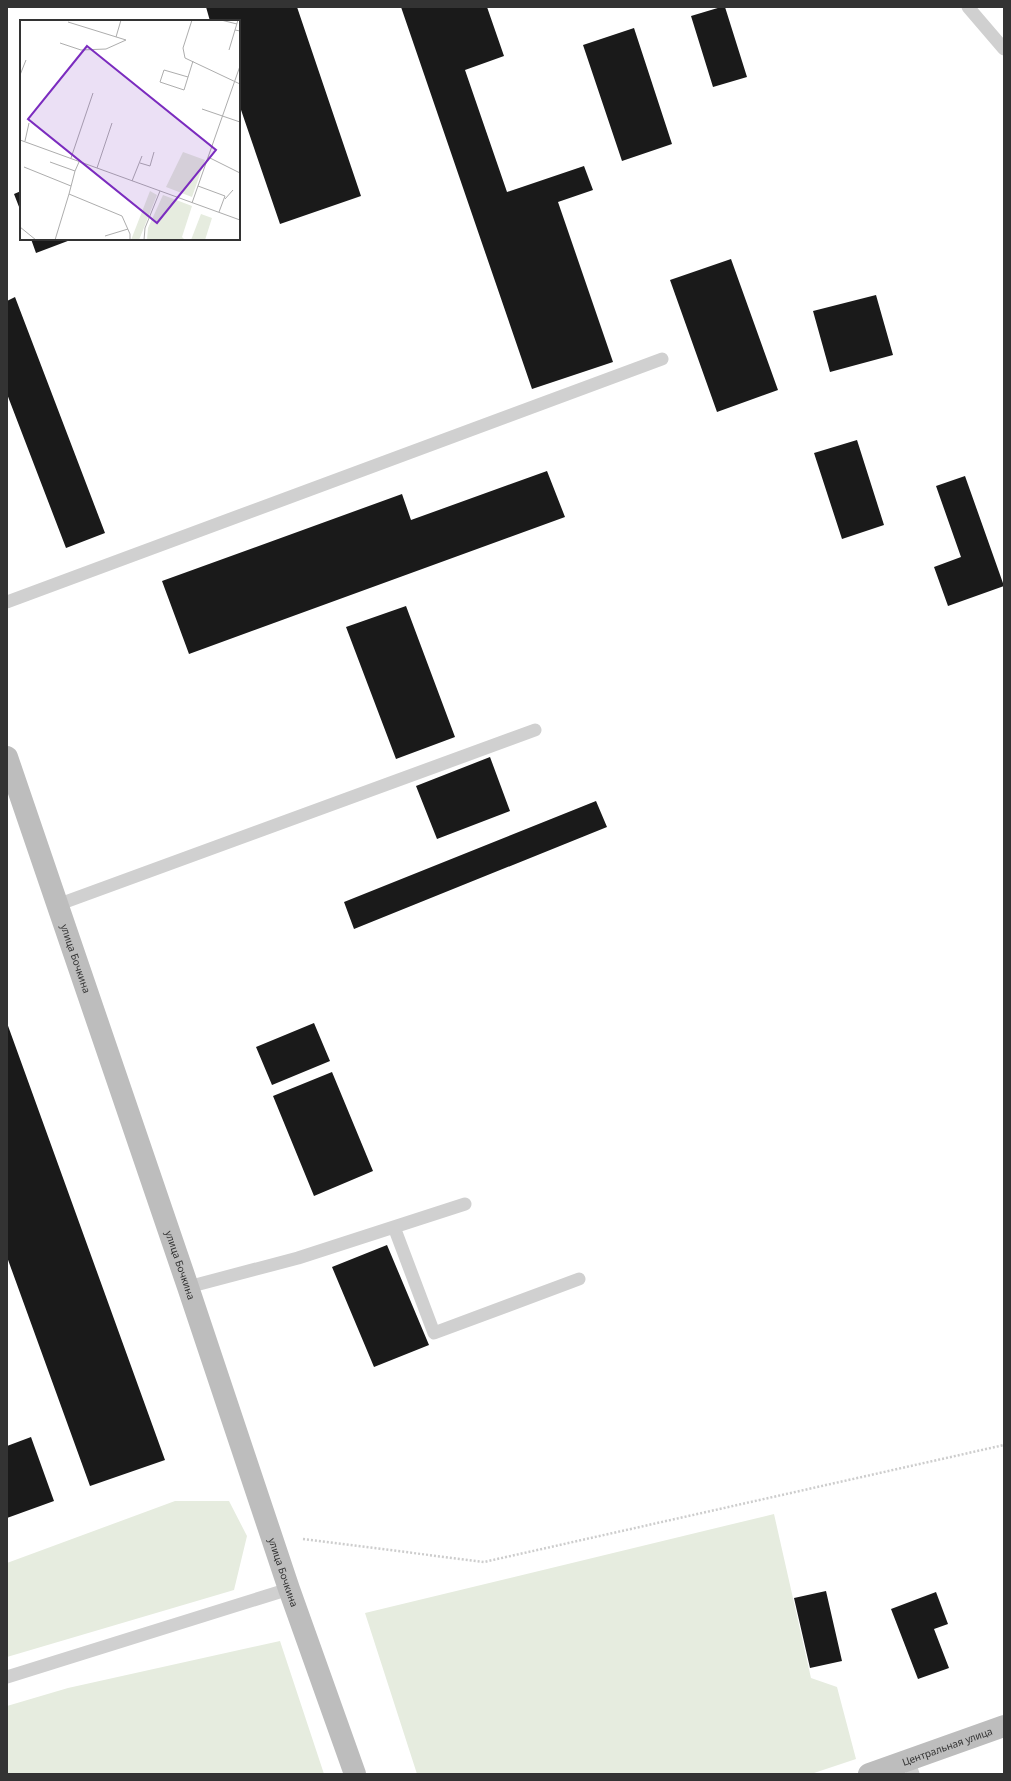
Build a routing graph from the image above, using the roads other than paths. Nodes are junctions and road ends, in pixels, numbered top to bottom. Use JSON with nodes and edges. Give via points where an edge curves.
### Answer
{"nodes":[{"id":1,"x":968,"y":7,"type":"edge"},
{"id":2,"x":1004,"y":49,"type":"edge"},
{"id":3,"x":662,"y":359,"type":"dead end"},
{"id":4,"x":7,"y":602,"type":"edge"},
{"id":5,"x":535,"y":730,"type":"dead end"},
{"id":6,"x":7,"y":757,"type":"edge"},
{"id":7,"x":57,"y":906,"type":"junction"},
{"id":8,"x":465,"y":1204,"type":"dead end"},
{"id":9,"x":394,"y":1227,"type":"junction"},
{"id":10,"x":579,"y":1279,"type":"dead end"},
{"id":11,"x":188,"y":1287,"type":"junction"},
{"id":12,"x":289,"y":1589,"type":"junction"},
{"id":13,"x":7,"y":1677,"type":"edge"},
{"id":14,"x":1004,"y":1726,"type":"edge"},
{"id":15,"x":911,"y":1767,"type":"edge"},
{"id":16,"x":355,"y":1774,"type":"edge"},
{"id":17,"x":869,"y":1774,"type":"edge"}],
"edges":[{"from":1,"to":2,"type":"lane"},
{"from":3,"to":4,"type":"lane"},
{"from":5,"to":7,"type":"lane"},
{"from":6,"to":7,"type":"street","name":"улица Бочкина"},
{"from":7,"to":11,"type":"street","name":"улица Бочкина"},
{"from":8,"to":9,"type":"lane"},
{"from":9,"to":10,"type":"lane","via":[[434,1333]]},
{"from":9,"to":11,"type":"lane","via":[[298,1258]]},
{"from":11,"to":12,"type":"street","name":"улица Бочкина"},
{"from":12,"to":13,"type":"lane"},
{"from":12,"to":16,"type":"street","name":"улица Бочкина"},
{"from":14,"to":15,"type":"street","name":"Центральная улица"},
{"from":15,"to":17,"type":"street","name":"Центральная улица"}]}
